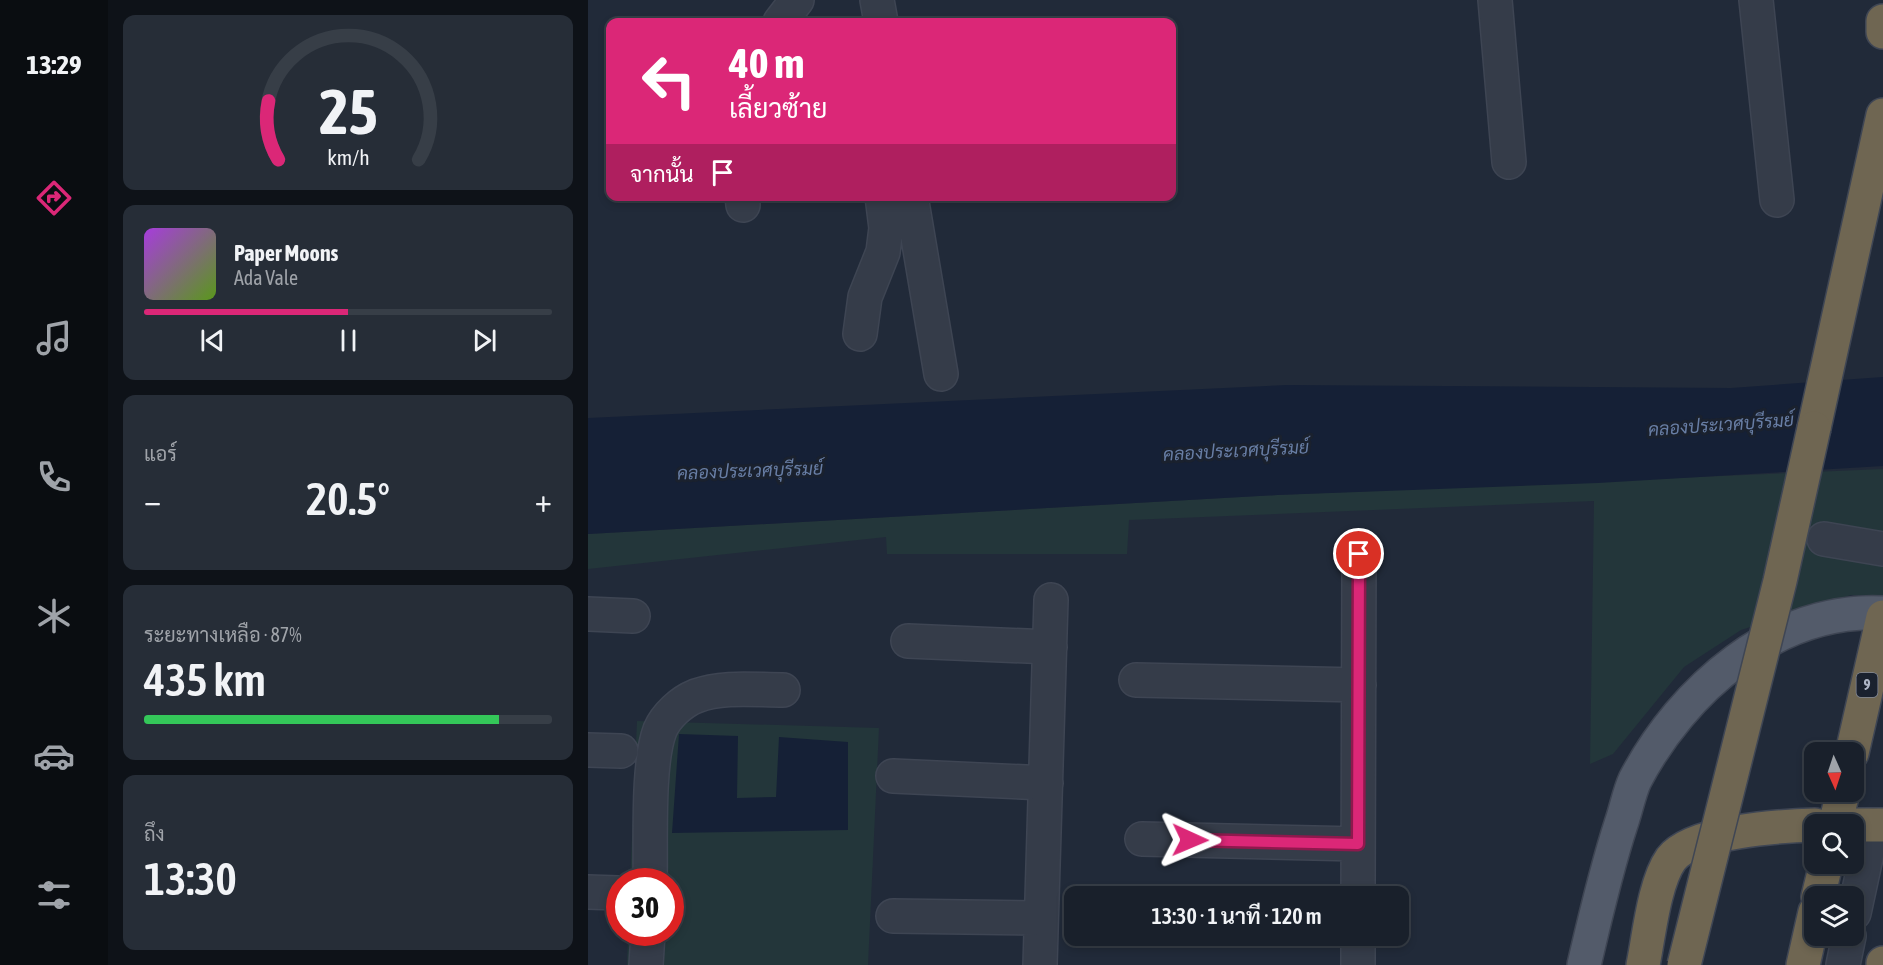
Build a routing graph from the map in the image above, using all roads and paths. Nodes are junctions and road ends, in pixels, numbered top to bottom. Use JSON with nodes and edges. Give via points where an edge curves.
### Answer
{"nodes":[{"id":1,"x":797,"y":0,"type":"edge"},
{"id":2,"x":856,"y":0,"type":"edge"},
{"id":3,"x":878,"y":0,"type":"edge"},
{"id":4,"x":1495,"y":0,"type":"edge"},
{"id":5,"x":1756,"y":0,"type":"edge"},
{"id":6,"x":783,"y":18,"type":"edge"},
{"id":7,"x":859,"y":18,"type":"edge"},
{"id":8,"x":880,"y":18,"type":"edge"},
{"id":9,"x":1883,"y":21,"type":"edge"},
{"id":10,"x":1883,"y":32,"type":"edge"},
{"id":11,"x":1883,"y":115,"type":"edge"},
{"id":12,"x":1509,"y":162,"type":"dead end"},
{"id":13,"x":1777,"y":200,"type":"dead end"},
{"id":14,"x":883,"y":201,"type":"edge"},
{"id":15,"x":912,"y":201,"type":"edge"},
{"id":16,"x":860,"y":334,"type":"dead end"},
{"id":17,"x":941,"y":374,"type":"dead end"},
{"id":18,"x":1824,"y":539,"type":"dead end"},
{"id":19,"x":1883,"y":549,"type":"edge"},
{"id":20,"x":1359,"y":554,"type":"dead end"},
{"id":21,"x":1051,"y":600,"type":"dead end"},
{"id":22,"x":588,"y":614,"type":"edge"},
{"id":23,"x":1883,"y":615,"type":"edge"},
{"id":24,"x":633,"y":616,"type":"dead end"},
{"id":25,"x":908,"y":641,"type":"dead end"},
{"id":26,"x":1050,"y":647,"type":"junction"},
{"id":27,"x":1136,"y":680,"type":"dead end"},
{"id":28,"x":1359,"y":685,"type":"junction"},
{"id":29,"x":783,"y":690,"type":"dead end"},
{"id":30,"x":1854,"y":742,"type":"edge"},
{"id":31,"x":588,"y":750,"type":"edge"},
{"id":32,"x":621,"y":751,"type":"dead end"},
{"id":33,"x":893,"y":776,"type":"dead end"},
{"id":34,"x":1046,"y":783,"type":"junction"},
{"id":35,"x":1804,"y":825,"type":"edge"},
{"id":36,"x":1878,"y":825,"type":"edge"},
{"id":37,"x":1142,"y":839,"type":"dead end"},
{"id":38,"x":1358,"y":844,"type":"junction"},
{"id":39,"x":651,"y":868,"type":"edge"},
{"id":40,"x":1358,"y":886,"type":"edge"},
{"id":41,"x":1861,"y":886,"type":"edge"},
{"id":42,"x":893,"y":916,"type":"dead end"},
{"id":43,"x":1041,"y":918,"type":"junction"},
{"id":44,"x":647,"y":946,"type":"edge"},
{"id":45,"x":1358,"y":946,"type":"edge"},
{"id":46,"x":1807,"y":946,"type":"edge"},
{"id":47,"x":1847,"y":946,"type":"edge"},
{"id":48,"x":646,"y":965,"type":"edge"},
{"id":49,"x":1040,"y":965,"type":"edge"},
{"id":50,"x":1358,"y":965,"type":"edge"},
{"id":51,"x":1584,"y":965,"type":"edge"},
{"id":52,"x":1643,"y":965,"type":"edge"},
{"id":53,"x":1684,"y":965,"type":"edge"},
{"id":54,"x":1803,"y":965,"type":"edge"},
{"id":55,"x":1843,"y":965,"type":"edge"}],
"edges":[{"from":1,"to":6,"type":"street"},
{"from":2,"to":7,"type":"street"},
{"from":3,"to":8,"type":"street"},
{"from":4,"to":12,"type":"street"},
{"from":5,"to":13,"type":"street"},
{"from":9,"to":10,"type":"highway"},
{"from":11,"to":53,"type":"highway","bridge":true,"via":[[1780,581]]},
{"from":14,"to":16,"type":"street","via":[[886,228],[883,252],[865,297]]},
{"from":15,"to":17,"type":"street"},
{"from":18,"to":19,"type":"street"},
{"from":20,"to":28,"type":"street"},
{"from":21,"to":26,"type":"street"},
{"from":22,"to":24,"type":"street"},
{"from":23,"to":30,"type":"highway","number":"9"},
{"from":23,"to":51,"type":"main road","via":[[1837,615],[1787,632],[1751,650],[1690,701],[1635,782],[1610,858]]},
{"from":25,"to":26,"type":"street"},
{"from":26,"to":34,"type":"street"},
{"from":27,"to":28,"type":"street"},
{"from":28,"to":38,"type":"street"},
{"from":29,"to":39,"type":"street","via":[[720,690],[695,696],[678,706],[661,728],[655,750]]},
{"from":31,"to":32,"type":"street"},
{"from":33,"to":34,"type":"street"},
{"from":34,"to":43,"type":"street"},
{"from":35,"to":52,"type":"highway","via":[[1710,837],[1677,852],[1659,891]]},
{"from":36,"to":41,"type":"street"},
{"from":37,"to":38,"type":"street"},
{"from":38,"to":40,"type":"street"},
{"from":42,"to":43,"type":"street"},
{"from":43,"to":49,"type":"street"},
{"from":44,"to":48,"type":"street"},
{"from":45,"to":50,"type":"street"},
{"from":46,"to":54,"type":"highway"},
{"from":47,"to":55,"type":"street"}]}
